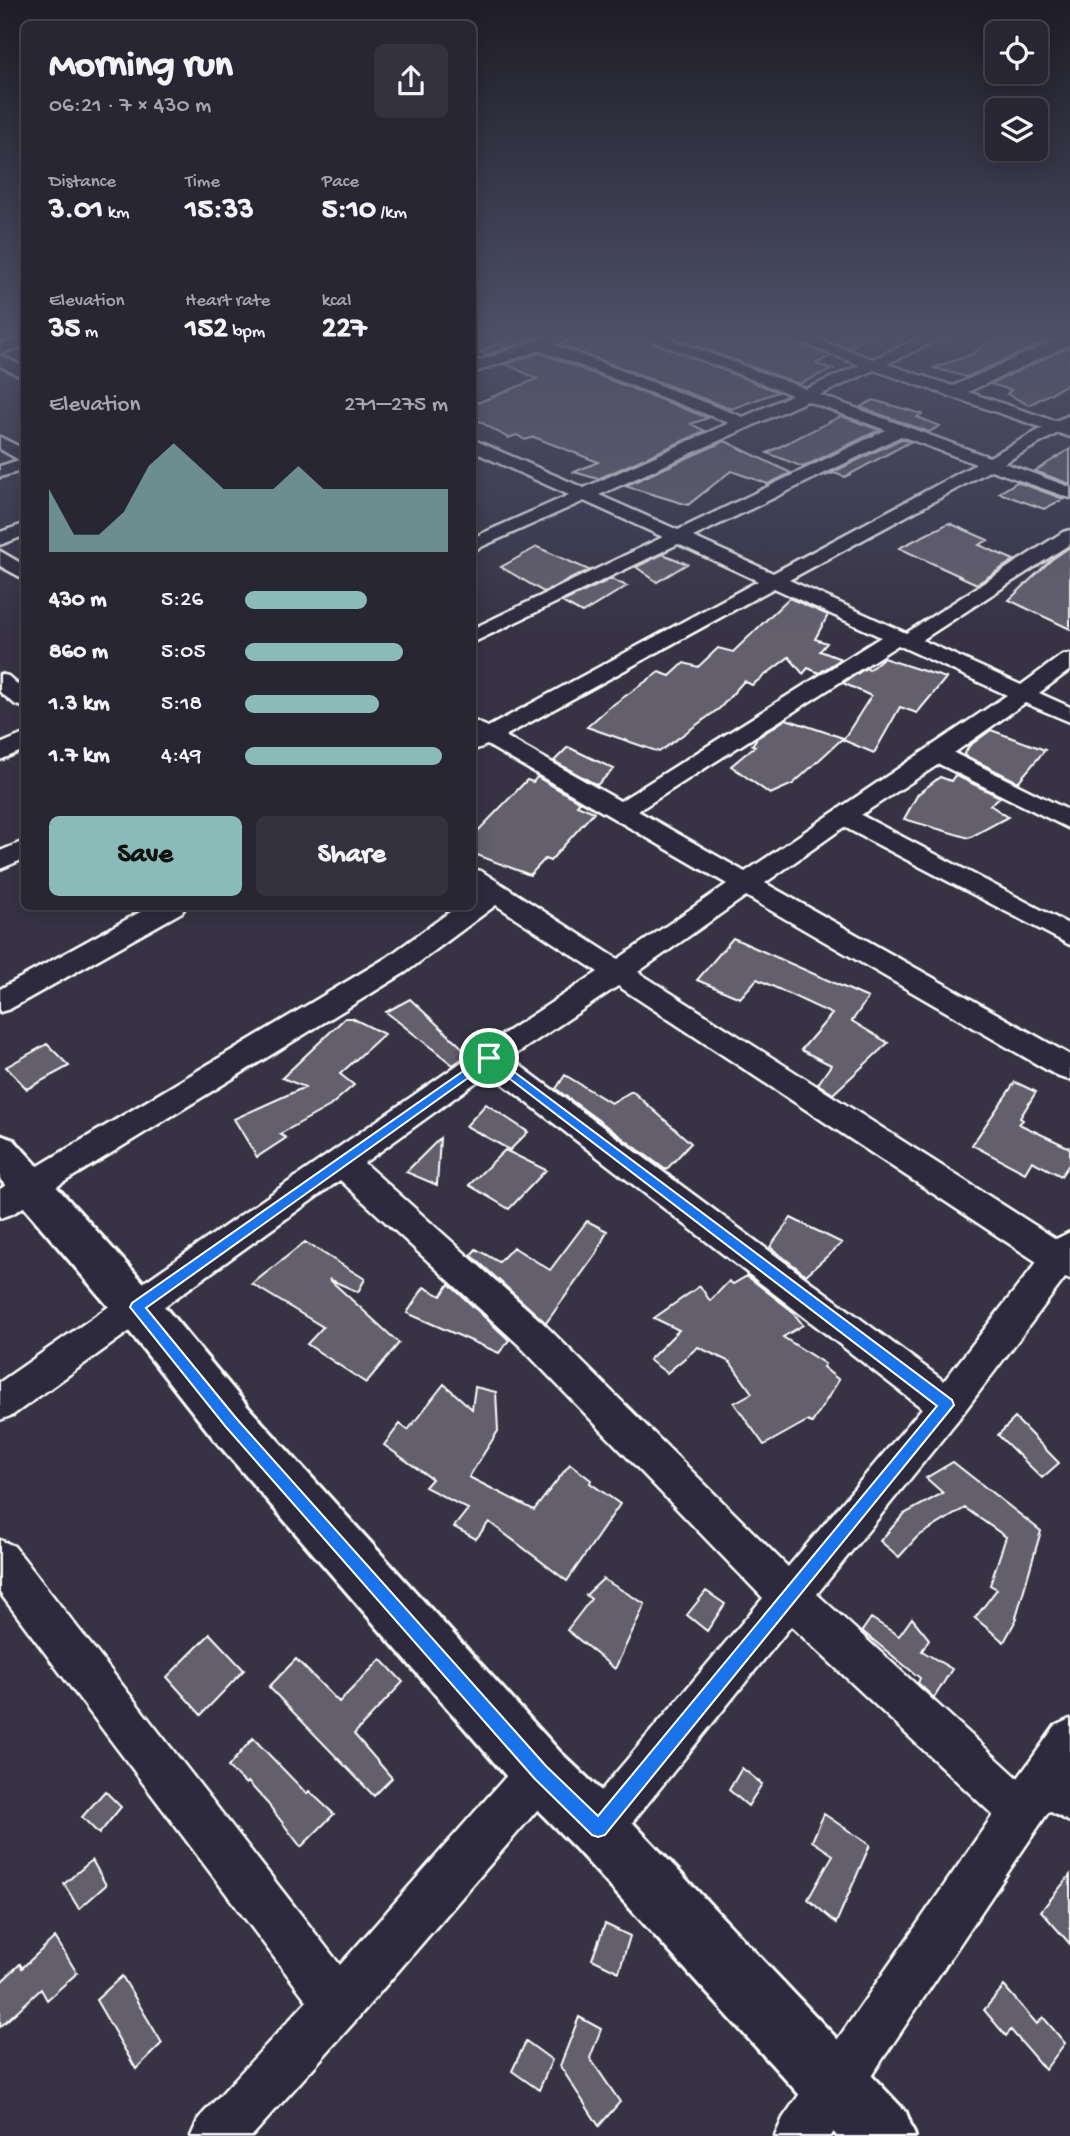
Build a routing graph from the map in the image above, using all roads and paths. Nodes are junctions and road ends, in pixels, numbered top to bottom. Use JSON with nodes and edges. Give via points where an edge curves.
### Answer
{"nodes":[{"id":1,"x":722,"y":433,"type":"edge"},
{"id":2,"x":893,"y":433,"type":"edge"},
{"id":3,"x":902,"y":433,"type":"edge"},
{"id":4,"x":1055,"y":433,"type":"edge"},
{"id":5,"x":0,"y":442,"type":"edge"},
{"id":6,"x":477,"y":450,"type":"edge"},
{"id":7,"x":21,"y":454,"type":"edge"},
{"id":8,"x":21,"y":465,"type":"edge"},
{"id":9,"x":991,"y":466,"type":"junction"},
{"id":10,"x":0,"y":472,"type":"edge"},
{"id":11,"x":1070,"y":494,"type":"edge"},
{"id":12,"x":587,"y":496,"type":"junction"},
{"id":13,"x":21,"y":532,"type":"edge"},
{"id":14,"x":675,"y":536,"type":"junction"},
{"id":15,"x":1070,"y":536,"type":"edge"},
{"id":16,"x":1,"y":542,"type":"edge"},
{"id":17,"x":476,"y":543,"type":"edge"},
{"id":18,"x":21,"y":569,"type":"edge"},
{"id":19,"x":772,"y":582,"type":"junction"},
{"id":20,"x":476,"y":635,"type":"edge"},
{"id":21,"x":901,"y":639,"type":"junction"},
{"id":22,"x":1070,"y":660,"type":"edge"},
{"id":23,"x":0,"y":681,"type":"edge"},
{"id":24,"x":1025,"y":695,"type":"junction"},
{"id":25,"x":21,"y":698,"type":"edge"},
{"id":26,"x":1070,"y":715,"type":"edge"},
{"id":27,"x":478,"y":736,"type":"edge"},
{"id":28,"x":21,"y":742,"type":"edge"},
{"id":29,"x":0,"y":753,"type":"edge"},
{"id":30,"x":938,"y":754,"type":"junction"},
{"id":31,"x":621,"y":811,"type":"junction"},
{"id":32,"x":843,"y":816,"type":"junction"},
{"id":33,"x":1070,"y":821,"type":"edge"},
{"id":34,"x":21,"y":850,"type":"edge"},
{"id":35,"x":0,"y":861,"type":"edge"},
{"id":36,"x":746,"y":883,"type":"junction"},
{"id":37,"x":484,"y":885,"type":"edge"},
{"id":38,"x":166,"y":910,"type":"edge"},
{"id":39,"x":456,"y":910,"type":"edge"},
{"id":40,"x":1070,"y":936,"type":"edge"},
{"id":41,"x":617,"y":973,"type":"junction"},
{"id":42,"x":0,"y":1002,"type":"edge"},
{"id":43,"x":489,"y":1058,"type":"junction"},
{"id":44,"x":1070,"y":1069,"type":"edge"},
{"id":45,"x":342,"y":1161,"type":"junction"},
{"id":46,"x":11,"y":1181,"type":"edge"},
{"id":47,"x":1066,"y":1257,"type":"edge"},
{"id":48,"x":137,"y":1307,"type":"junction"},
{"id":49,"x":0,"y":1403,"type":"edge"},
{"id":50,"x":947,"y":1405,"type":"junction"},
{"id":51,"x":0,"y":1560,"type":"edge"},
{"id":52,"x":788,"y":1595,"type":"junction"},
{"id":53,"x":540,"y":1772,"type":"junction"},
{"id":54,"x":1052,"y":1783,"type":"edge"},
{"id":55,"x":598,"y":1829,"type":"junction"},
{"id":56,"x":339,"y":2003,"type":"junction"},
{"id":57,"x":835,"y":2085,"type":"junction"},
{"id":58,"x":217,"y":2136,"type":"edge"},
{"id":59,"x":801,"y":2136,"type":"edge"},
{"id":60,"x":882,"y":2136,"type":"edge"}],
"edges":[{"from":1,"to":12,"type":"street"},
{"from":2,"to":14,"type":"street"},
{"from":3,"to":9,"type":"street"},
{"from":4,"to":9,"type":"street"},
{"from":5,"to":7,"type":"street"},
{"from":6,"to":12,"type":"street"},
{"from":8,"to":10,"type":"street"},
{"from":9,"to":11,"type":"street"},
{"from":9,"to":19,"type":"street"},
{"from":12,"to":14,"type":"street"},
{"from":12,"to":17,"type":"street"},
{"from":13,"to":16,"type":"street"},
{"from":14,"to":19,"type":"street"},
{"from":14,"to":20,"type":"street"},
{"from":15,"to":21,"type":"street"},
{"from":16,"to":18,"type":"street"},
{"from":19,"to":21,"type":"street"},
{"from":19,"to":27,"type":"street"},
{"from":21,"to":24,"type":"street"},
{"from":21,"to":31,"type":"street"},
{"from":22,"to":24,"type":"street"},
{"from":23,"to":25,"type":"street"},
{"from":24,"to":26,"type":"street"},
{"from":24,"to":30,"type":"street"},
{"from":27,"to":31,"type":"street"},
{"from":28,"to":29,"type":"street"},
{"from":30,"to":32,"type":"street"},
{"from":30,"to":33,"type":"street"},
{"from":31,"to":36,"type":"street"},
{"from":32,"to":36,"type":"street"},
{"from":32,"to":40,"type":"street"},
{"from":34,"to":35,"type":"street"},
{"from":36,"to":41,"type":"street"},
{"from":36,"to":44,"type":"street"},
{"from":37,"to":41,"type":"street"},
{"from":38,"to":42,"type":"street"},
{"from":39,"to":46,"type":"street","via":[[396,965]]},
{"from":41,"to":43,"type":"street"},
{"from":41,"to":47,"type":"street"},
{"from":43,"to":45,"type":"street"},
{"from":43,"to":50,"type":"street"},
{"from":45,"to":48,"type":"street"},
{"from":45,"to":52,"type":"street","via":[[531,1334]]},
{"from":46,"to":48,"type":"main road"},
{"from":47,"to":50,"type":"street"},
{"from":48,"to":49,"type":"street"},
{"from":48,"to":53,"type":"main road","via":[[231,1423]]},
{"from":50,"to":52,"type":"street"},
{"from":51,"to":56,"type":"street"},
{"from":52,"to":54,"type":"street"},
{"from":52,"to":55,"type":"street"},
{"from":53,"to":55,"type":"main road"},
{"from":53,"to":56,"type":"street"},
{"from":54,"to":57,"type":"street"},
{"from":55,"to":57,"type":"main road"},
{"from":56,"to":58,"type":"street"},
{"from":57,"to":59,"type":"street"},
{"from":57,"to":60,"type":"main road"}]}
